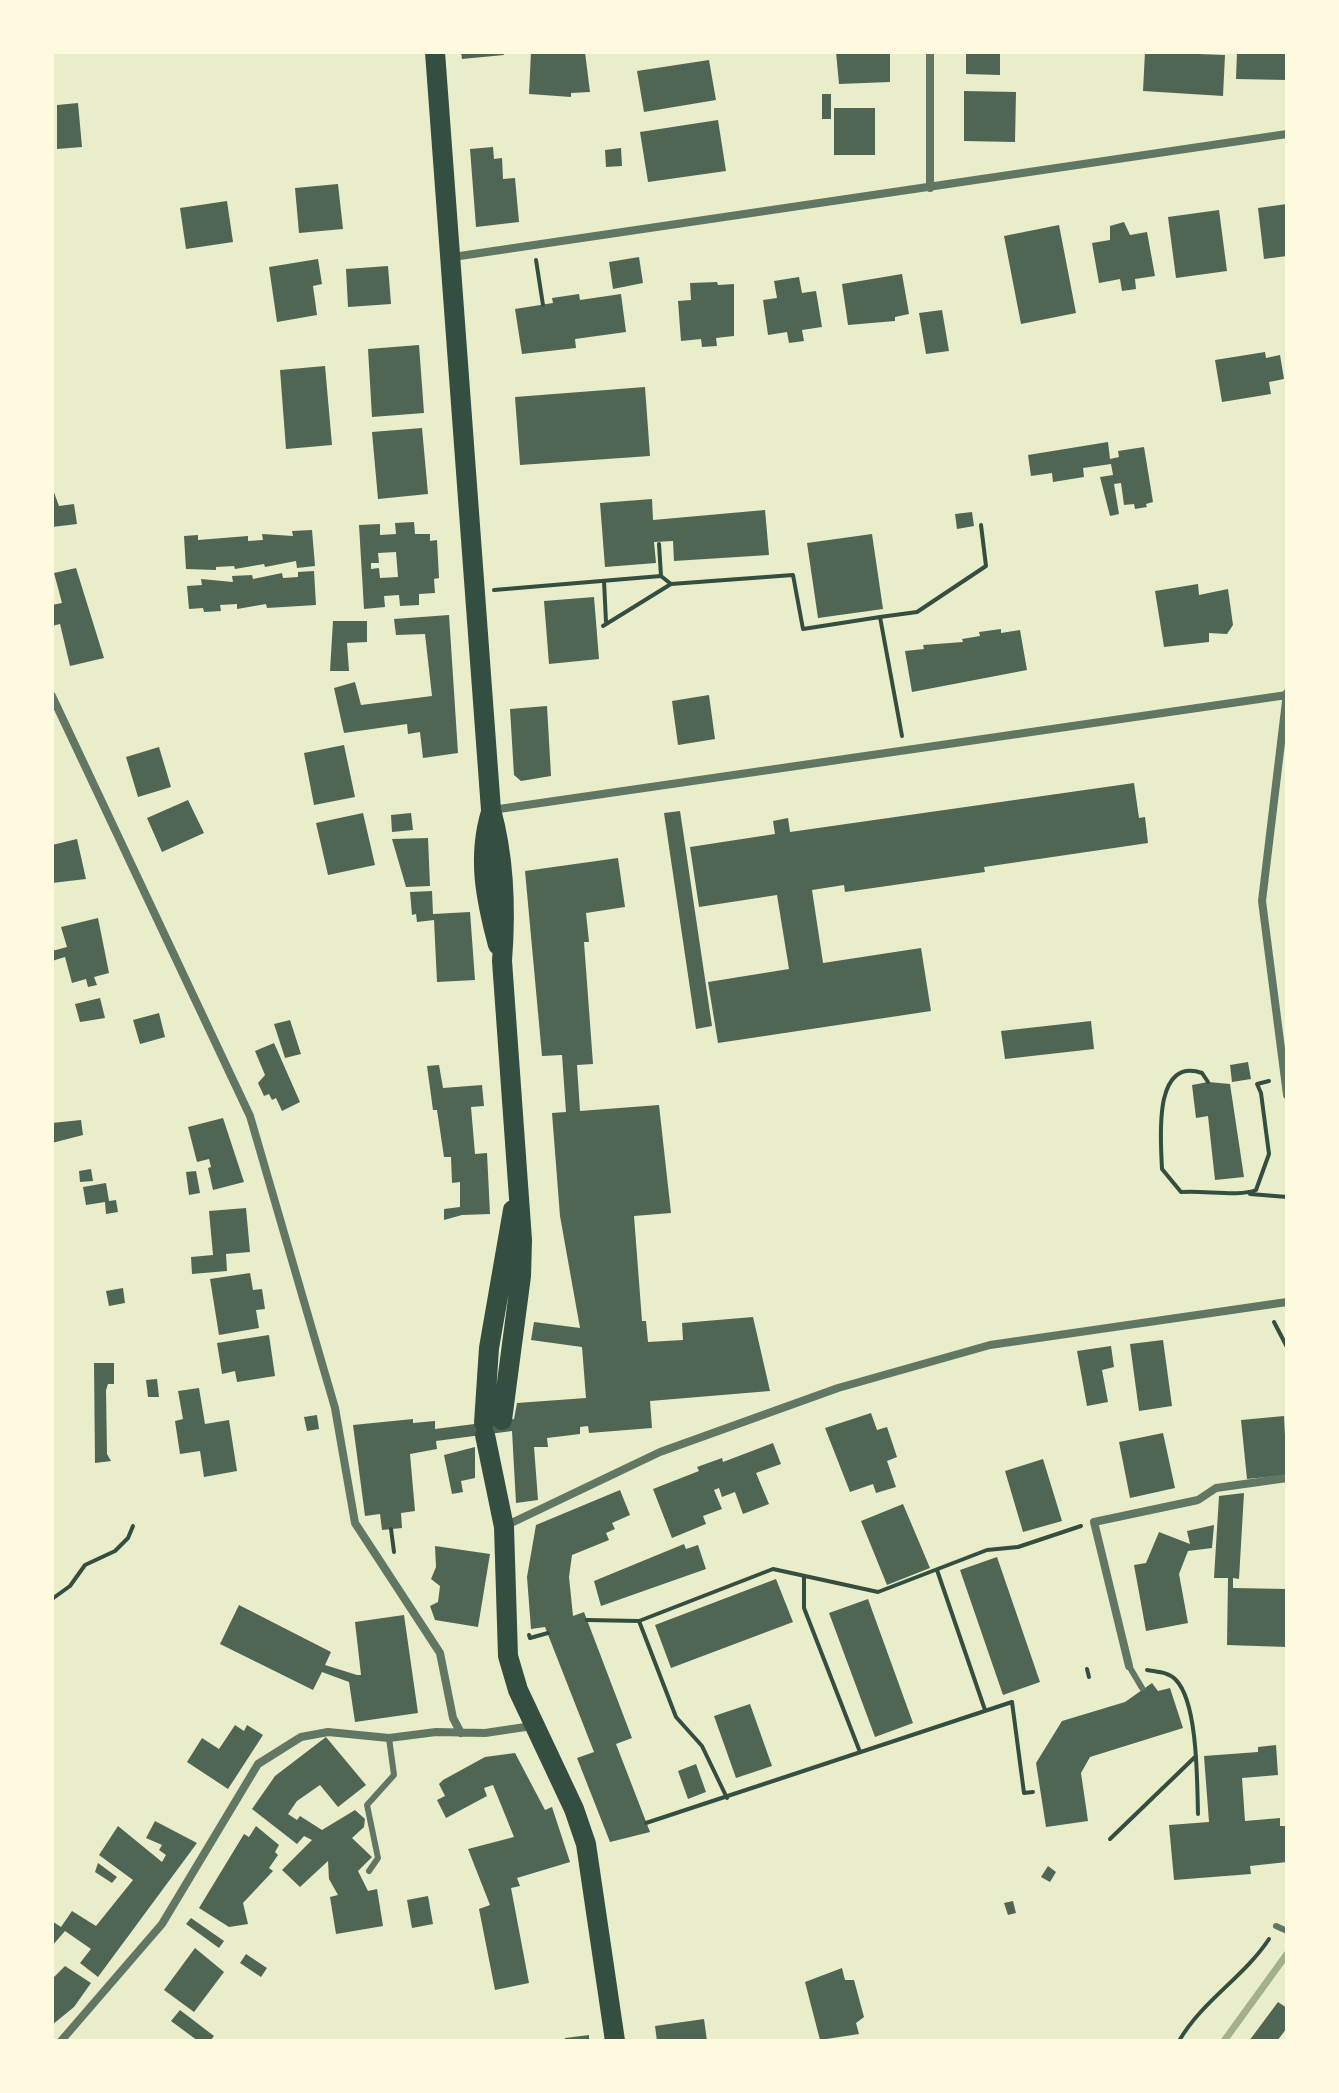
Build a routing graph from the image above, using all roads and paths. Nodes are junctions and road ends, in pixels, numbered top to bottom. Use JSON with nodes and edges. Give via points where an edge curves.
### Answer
{"nodes":[{"id":1,"x":435,"y":52,"type":"edge"},
{"id":2,"x":930,"y":52,"type":"edge"},
{"id":3,"x":1287,"y":134,"type":"edge"},
{"id":4,"x":930,"y":188,"type":"junction"},
{"id":5,"x":534,"y":245,"type":"junction"},
{"id":6,"x":453,"y":257,"type":"junction"},
{"id":7,"x":543,"y":305,"type":"dead end"},
{"id":8,"x":981,"y":525,"type":"dead end"},
{"id":9,"x":659,"y":544,"type":"dead end"},
{"id":10,"x":661,"y":576,"type":"junction"},
{"id":11,"x":543,"y":578,"type":"dead end"},
{"id":12,"x":604,"y":581,"type":"junction"},
{"id":13,"x":671,"y":584,"type":"junction"},
{"id":14,"x":543,"y":585,"type":"junction"},
{"id":15,"x":476,"y":593,"type":"junction"},
{"id":16,"x":880,"y":617,"type":"junction"},
{"id":17,"x":1287,"y":694,"type":"edge"},
{"id":18,"x":52,"y":696,"type":"edge"},
{"id":19,"x":904,"y":750,"type":"junction"},
{"id":20,"x":491,"y":810,"type":"junction"},
{"id":21,"x":1285,"y":1080,"type":"edge"},
{"id":22,"x":1208,"y":1082,"type":"dead end"},
{"id":23,"x":1287,"y":1095,"type":"edge"},
{"id":24,"x":1248,"y":1193,"type":"junction"},
{"id":25,"x":1287,"y":1197,"type":"edge"},
{"id":26,"x":1287,"y":1302,"type":"edge"},
{"id":27,"x":1287,"y":1318,"type":"edge"},
{"id":28,"x":1266,"y":1321,"type":"dead end"},
{"id":29,"x":1274,"y":1322,"type":"junction"},
{"id":30,"x":1287,"y":1347,"type":"edge"},
{"id":31,"x":1287,"y":1478,"type":"edge"},
{"id":32,"x":1094,"y":1522,"type":"junction"},
{"id":33,"x":133,"y":1526,"type":"dead end"},
{"id":34,"x":504,"y":1527,"type":"junction"},
{"id":35,"x":391,"y":1529,"type":"dead end"},
{"id":36,"x":395,"y":1566,"type":"dead end"},
{"id":37,"x":937,"y":1570,"type":"junction"},
{"id":38,"x":804,"y":1576,"type":"junction"},
{"id":39,"x":52,"y":1599,"type":"edge"},
{"id":40,"x":587,"y":1620,"type":"dead end"},
{"id":41,"x":639,"y":1621,"type":"junction"},
{"id":42,"x":528,"y":1625,"type":"dead end"},
{"id":43,"x":548,"y":1633,"type":"dead end"},
{"id":44,"x":1129,"y":1666,"type":"junction"},
{"id":45,"x":1087,"y":1669,"type":"dead end"},
{"id":46,"x":1089,"y":1677,"type":"dead end"},
{"id":47,"x":1142,"y":1688,"type":"dead end"},
{"id":48,"x":985,"y":1710,"type":"junction"},
{"id":49,"x":536,"y":1725,"type":"junction"},
{"id":50,"x":461,"y":1733,"type":"junction"},
{"id":51,"x":389,"y":1738,"type":"junction"},
{"id":52,"x":860,"y":1752,"type":"junction"},
{"id":53,"x":1196,"y":1756,"type":"junction"},
{"id":54,"x":1033,"y":1792,"type":"dead end"},
{"id":55,"x":727,"y":1798,"type":"junction"},
{"id":56,"x":1198,"y":1814,"type":"dead end"},
{"id":57,"x":646,"y":1823,"type":"dead end"},
{"id":58,"x":1110,"y":1839,"type":"dead end"},
{"id":59,"x":369,"y":1871,"type":"dead end"},
{"id":60,"x":1276,"y":1926,"type":"joint"},
{"id":61,"x":1287,"y":1931,"type":"edge"},
{"id":62,"x":61,"y":2041,"type":"edge"},
{"id":63,"x":615,"y":2041,"type":"edge"},
{"id":64,"x":1179,"y":2041,"type":"edge"}],
"edges":[{"from":1,"to":6,"type":"main road"},
{"from":2,"to":4,"type":"street"},
{"from":3,"to":4,"type":"street"},
{"from":4,"to":5,"type":"street"},
{"from":5,"to":6,"type":"street"},
{"from":5,"to":7,"type":"path"},
{"from":6,"to":15,"type":"main road"},
{"from":8,"to":16,"type":"path","via":[[986,566],[917,612]]},
{"from":9,"to":10,"type":"path"},
{"from":10,"to":12,"type":"path"},
{"from":10,"to":13,"type":"path"},
{"from":11,"to":14,"type":"path"},
{"from":12,"to":13,"type":"path","via":[[605,625]]},
{"from":12,"to":14,"type":"path"},
{"from":13,"to":16,"type":"path","via":[[793,575],[803,629]]},
{"from":14,"to":15,"type":"path"},
{"from":15,"to":20,"type":"main road"},
{"from":16,"to":19,"type":"path"},
{"from":17,"to":19,"type":"street"},
{"from":17,"to":21,"type":"street","via":[[1262,901]]},
{"from":18,"to":50,"type":"street","via":[[250,1116],[338,1426],[355,1523],[440,1653]]},
{"from":19,"to":20,"type":"street"},
{"from":20,"to":34,"type":"main road","via":[[503,887],[502,961],[517,1186],[489,1348]]},
{"from":21,"to":23,"type":"street"},
{"from":21,"to":24,"type":"path","via":[[1257,1084],[1269,1154],[1256,1190]]},
{"from":22,"to":24,"type":"path","via":[[1194,1071],[1172,1079],[1163,1100],[1162,1169],[1181,1192]]},
{"from":24,"to":25,"type":"path"},
{"from":26,"to":34,"type":"street","via":[[990,1345],[838,1388],[660,1452]]},
{"from":27,"to":29,"type":"path"},
{"from":28,"to":29,"type":"path"},
{"from":29,"to":30,"type":"path"},
{"from":31,"to":32,"type":"street","via":[[1216,1488],[1198,1500]]},
{"from":32,"to":37,"type":"path","via":[[1018,1547],[987,1550]]},
{"from":32,"to":44,"type":"street"},
{"from":33,"to":39,"type":"path","via":[[115,1551],[85,1565]]},
{"from":34,"to":49,"type":"main road","via":[[508,1656]]},
{"from":35,"to":36,"type":"path"},
{"from":37,"to":38,"type":"path","via":[[878,1592]]},
{"from":37,"to":48,"type":"path"},
{"from":38,"to":41,"type":"path","via":[[773,1569]]},
{"from":38,"to":52,"type":"path","via":[[804,1608]]},
{"from":40,"to":41,"type":"path"},
{"from":41,"to":55,"type":"path","via":[[676,1717],[702,1746]]},
{"from":42,"to":43,"type":"path","via":[[530,1638]]},
{"from":44,"to":47,"type":"lane"},
{"from":44,"to":53,"type":"path","via":[[1169,1674],[1178,1682],[1193,1726]]},
{"from":45,"to":46,"type":"path"},
{"from":48,"to":52,"type":"path"},
{"from":48,"to":54,"type":"path","via":[[1012,1702],[1024,1793]]},
{"from":49,"to":50,"type":"street"},
{"from":49,"to":63,"type":"main road","via":[[586,1844]]},
{"from":50,"to":51,"type":"street"},
{"from":51,"to":59,"type":"lane","via":[[394,1775],[367,1805],[378,1858]]},
{"from":51,"to":62,"type":"street","via":[[328,1732],[301,1737],[258,1764],[162,1924]]},
{"from":52,"to":55,"type":"path"},
{"from":53,"to":56,"type":"path"},
{"from":53,"to":58,"type":"path"},
{"from":55,"to":57,"type":"path"},
{"from":60,"to":61,"type":"lane"},
{"from":60,"to":64,"type":"path","via":[[1250,1965],[1188,2025]]}]}
